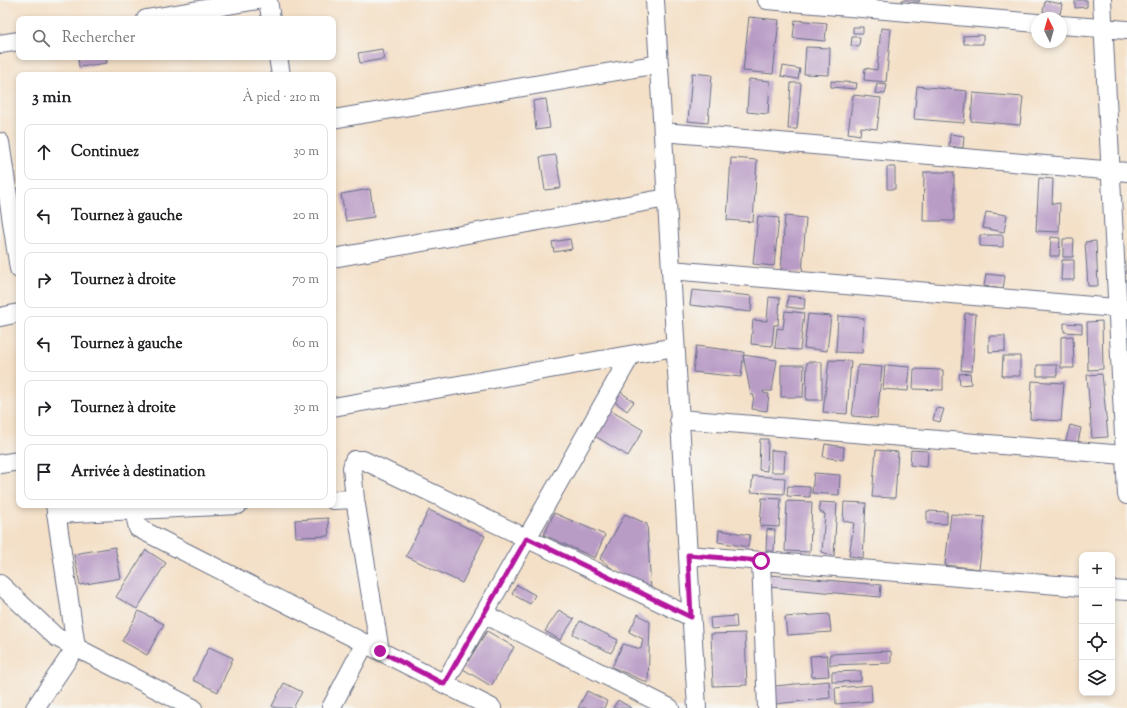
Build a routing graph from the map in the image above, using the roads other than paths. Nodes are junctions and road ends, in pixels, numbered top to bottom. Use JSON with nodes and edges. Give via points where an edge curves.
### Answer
{"nodes":[{"id":1,"x":258,"y":0,"type":"edge"},
{"id":2,"x":268,"y":0,"type":"edge"},
{"id":3,"x":655,"y":0,"type":"edge"},
{"id":4,"x":767,"y":0,"type":"edge"},
{"id":5,"x":1102,"y":0,"type":"edge"},
{"id":6,"x":164,"y":16,"type":"edge"},
{"id":7,"x":271,"y":16,"type":"edge"},
{"id":8,"x":1031,"y":22,"type":"edge"},
{"id":9,"x":1067,"y":25,"type":"edge"},
{"id":10,"x":1104,"y":28,"type":"junction"},
{"id":11,"x":1127,"y":30,"type":"edge"},
{"id":12,"x":16,"y":41,"type":"edge"},
{"id":13,"x":0,"y":44,"type":"edge"},
{"id":14,"x":278,"y":60,"type":"edge"},
{"id":15,"x":659,"y":64,"type":"junction"},
{"id":16,"x":280,"y":72,"type":"edge"},
{"id":17,"x":336,"y":118,"type":"edge"},
{"id":18,"x":663,"y":132,"type":"junction"},
{"id":19,"x":0,"y":142,"type":"edge"},
{"id":20,"x":1119,"y":172,"type":"edge"},
{"id":21,"x":8,"y":175,"type":"edge"},
{"id":22,"x":667,"y":198,"type":"junction"},
{"id":23,"x":16,"y":243,"type":"edge"},
{"id":24,"x":336,"y":257,"type":"edge"},
{"id":25,"x":671,"y":270,"type":"junction"},
{"id":26,"x":1122,"y":309,"type":"edge"},
{"id":27,"x":16,"y":313,"type":"edge"},
{"id":28,"x":0,"y":316,"type":"edge"},
{"id":29,"x":675,"y":347,"type":"junction"},
{"id":30,"x":631,"y":355,"type":"junction"},
{"id":31,"x":336,"y":406,"type":"edge"},
{"id":32,"x":680,"y":419,"type":"junction"},
{"id":33,"x":1125,"y":454,"type":"junction"},
{"id":34,"x":16,"y":461,"type":"edge"},
{"id":35,"x":0,"y":464,"type":"edge"},
{"id":36,"x":1127,"y":495,"type":"edge"},
{"id":37,"x":355,"y":499,"type":"junction"},
{"id":38,"x":336,"y":500,"type":"edge"},
{"id":39,"x":176,"y":508,"type":"edge"},
{"id":40,"x":55,"y":510,"type":"edge"},
{"id":41,"x":134,"y":510,"type":"junction"},
{"id":42,"x":527,"y":538,"type":"junction"},
{"id":43,"x":688,"y":555,"type":"junction"},
{"id":44,"x":761,"y":561,"type":"junction"},
{"id":45,"x":0,"y":584,"type":"edge"},
{"id":46,"x":1079,"y":587,"type":"edge"},
{"id":47,"x":1115,"y":590,"type":"edge"},
{"id":48,"x":1127,"y":591,"type":"edge"},
{"id":49,"x":484,"y":614,"type":"junction"},
{"id":50,"x":691,"y":617,"type":"junction"},
{"id":51,"x":76,"y":647,"type":"junction"},
{"id":52,"x":373,"y":647,"type":"junction"},
{"id":53,"x":444,"y":684,"type":"junction"},
{"id":54,"x":35,"y":708,"type":"edge"},
{"id":55,"x":192,"y":708,"type":"edge"},
{"id":56,"x":331,"y":708,"type":"edge"},
{"id":57,"x":492,"y":708,"type":"edge"},
{"id":58,"x":670,"y":708,"type":"edge"},
{"id":59,"x":697,"y":708,"type":"edge"},
{"id":60,"x":767,"y":708,"type":"edge"}],
"edges":[{"from":1,"to":6,"type":"street"},
{"from":2,"to":7,"type":"street"},
{"from":3,"to":15,"type":"street"},
{"from":4,"to":8,"type":"street"},
{"from":5,"to":10,"type":"street"},
{"from":9,"to":10,"type":"street"},
{"from":10,"to":11,"type":"street"},
{"from":10,"to":20,"type":"street"},
{"from":12,"to":13,"type":"street"},
{"from":14,"to":16,"type":"street"},
{"from":15,"to":17,"type":"street"},
{"from":15,"to":18,"type":"street"},
{"from":18,"to":20,"type":"street"},
{"from":18,"to":22,"type":"street"},
{"from":19,"to":21,"type":"street"},
{"from":20,"to":26,"type":"street"},
{"from":21,"to":23,"type":"street"},
{"from":22,"to":24,"type":"street"},
{"from":22,"to":25,"type":"street"},
{"from":25,"to":26,"type":"street"},
{"from":25,"to":29,"type":"street"},
{"from":26,"to":33,"type":"street"},
{"from":27,"to":28,"type":"street"},
{"from":29,"to":30,"type":"street"},
{"from":29,"to":32,"type":"street"},
{"from":30,"to":31,"type":"street"},
{"from":30,"to":42,"type":"street"},
{"from":32,"to":33,"type":"street"},
{"from":32,"to":43,"type":"street"},
{"from":33,"to":36,"type":"street"},
{"from":34,"to":35,"type":"street"},
{"from":37,"to":38,"type":"street"},
{"from":37,"to":42,"type":"street","via":[[352,468],[354,460],[363,460]]},
{"from":37,"to":52,"type":"street"},
{"from":39,"to":41,"type":"street"},
{"from":40,"to":41,"type":"street"},
{"from":40,"to":51,"type":"street"},
{"from":41,"to":52,"type":"street","via":[[138,528]]},
{"from":42,"to":49,"type":"street"},
{"from":42,"to":50,"type":"street"},
{"from":43,"to":44,"type":"street"},
{"from":43,"to":50,"type":"street"},
{"from":44,"to":46,"type":"street"},
{"from":44,"to":60,"type":"street"},
{"from":45,"to":51,"type":"street","via":[[56,637]]},
{"from":47,"to":48,"type":"street"},
{"from":49,"to":53,"type":"street"},
{"from":49,"to":58,"type":"street"},
{"from":50,"to":59,"type":"street"},
{"from":51,"to":54,"type":"street"},
{"from":51,"to":55,"type":"street"},
{"from":52,"to":53,"type":"street"},
{"from":52,"to":56,"type":"street"},
{"from":53,"to":57,"type":"street"}]}
